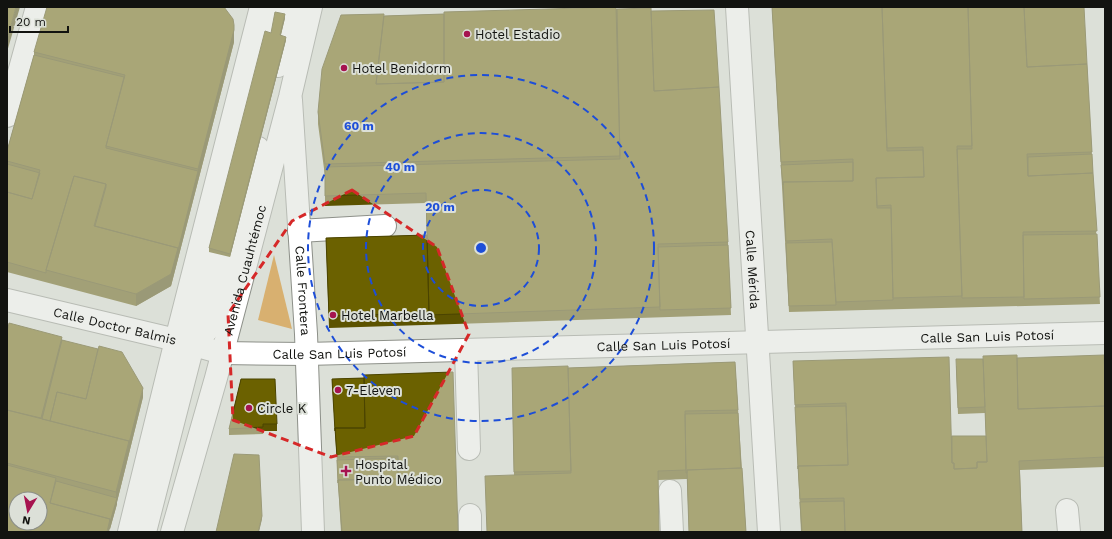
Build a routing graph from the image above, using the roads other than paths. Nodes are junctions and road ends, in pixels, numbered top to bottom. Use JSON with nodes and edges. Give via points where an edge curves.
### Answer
{"nodes":[{"id":1,"x":37,"y":7,"type":"edge"},
{"id":2,"x":261,"y":7,"type":"edge"},
{"id":3,"x":273,"y":7,"type":"edge"},
{"id":4,"x":293,"y":7,"type":"edge"},
{"id":5,"x":311,"y":7,"type":"edge"},
{"id":6,"x":738,"y":7,"type":"edge"},
{"id":7,"x":290,"y":97,"type":"junction"},
{"id":8,"x":7,"y":116,"type":"edge"},
{"id":9,"x":385,"y":226,"type":"dead end"},
{"id":10,"x":299,"y":231,"type":"junction"},
{"id":11,"x":7,"y":300,"type":"edge"},
{"id":12,"x":1105,"y":333,"type":"edge"},
{"id":13,"x":758,"y":342,"type":"junction"},
{"id":14,"x":185,"y":343,"type":"junction"},
{"id":15,"x":466,"y":350,"type":"junction"},
{"id":16,"x":222,"y":353,"type":"junction"},
{"id":17,"x":306,"y":354,"type":"junction"},
{"id":18,"x":469,"y":449,"type":"dead end"},
{"id":19,"x":670,"y":491,"type":"dead end"},
{"id":20,"x":1067,"y":510,"type":"dead end"},
{"id":21,"x":129,"y":532,"type":"edge"},
{"id":22,"x":145,"y":532,"type":"edge"},
{"id":23,"x":172,"y":532,"type":"edge"},
{"id":24,"x":313,"y":532,"type":"edge"},
{"id":25,"x":672,"y":532,"type":"edge"},
{"id":26,"x":769,"y":532,"type":"edge"},
{"id":27,"x":1069,"y":532,"type":"edge"}],
"edges":[{"from":1,"to":8,"type":"main road"},
{"from":2,"to":14,"type":"main road"},
{"from":3,"to":14,"type":"main road","via":[[195,317]]},
{"from":4,"to":14,"type":"main road","via":[[215,322]]},
{"from":5,"to":7,"type":"main road","name":"Avenida Cuauhtémoc"},
{"from":6,"to":13,"type":"main road","name":"Calle Mérida"},
{"from":7,"to":10,"type":"main road","name":"Calle Frontera"},
{"from":7,"to":16,"type":"main road","name":"Avenida Cuauhtémoc"},
{"from":9,"to":10,"type":"main road"},
{"from":10,"to":17,"type":"main road","name":"Calle Frontera"},
{"from":11,"to":14,"type":"main road","name":"Calle Doctor Balmis"},
{"from":12,"to":13,"type":"main road","name":"Calle San Luis Potosí"},
{"from":13,"to":15,"type":"main road","name":"Calle San Luis Potosí"},
{"from":13,"to":26,"type":"main road","name":"Calle Mérida"},
{"from":14,"to":16,"type":"main road","name":"Calle Doctor Balmis"},
{"from":14,"to":21,"type":"main road"},
{"from":14,"to":22,"type":"main road"},
{"from":15,"to":17,"type":"main road","name":"Calle San Luis Potosí"},
{"from":15,"to":18,"type":"main road"},
{"from":16,"to":17,"type":"main road","name":"Calle San Luis Potosí"},
{"from":16,"to":23,"type":"main road","name":"Avenida Cuauhtémoc"},
{"from":17,"to":24,"type":"main road","name":"Calle Frontera"},
{"from":19,"to":25,"type":"main road"},
{"from":20,"to":27,"type":"main road"}]}
